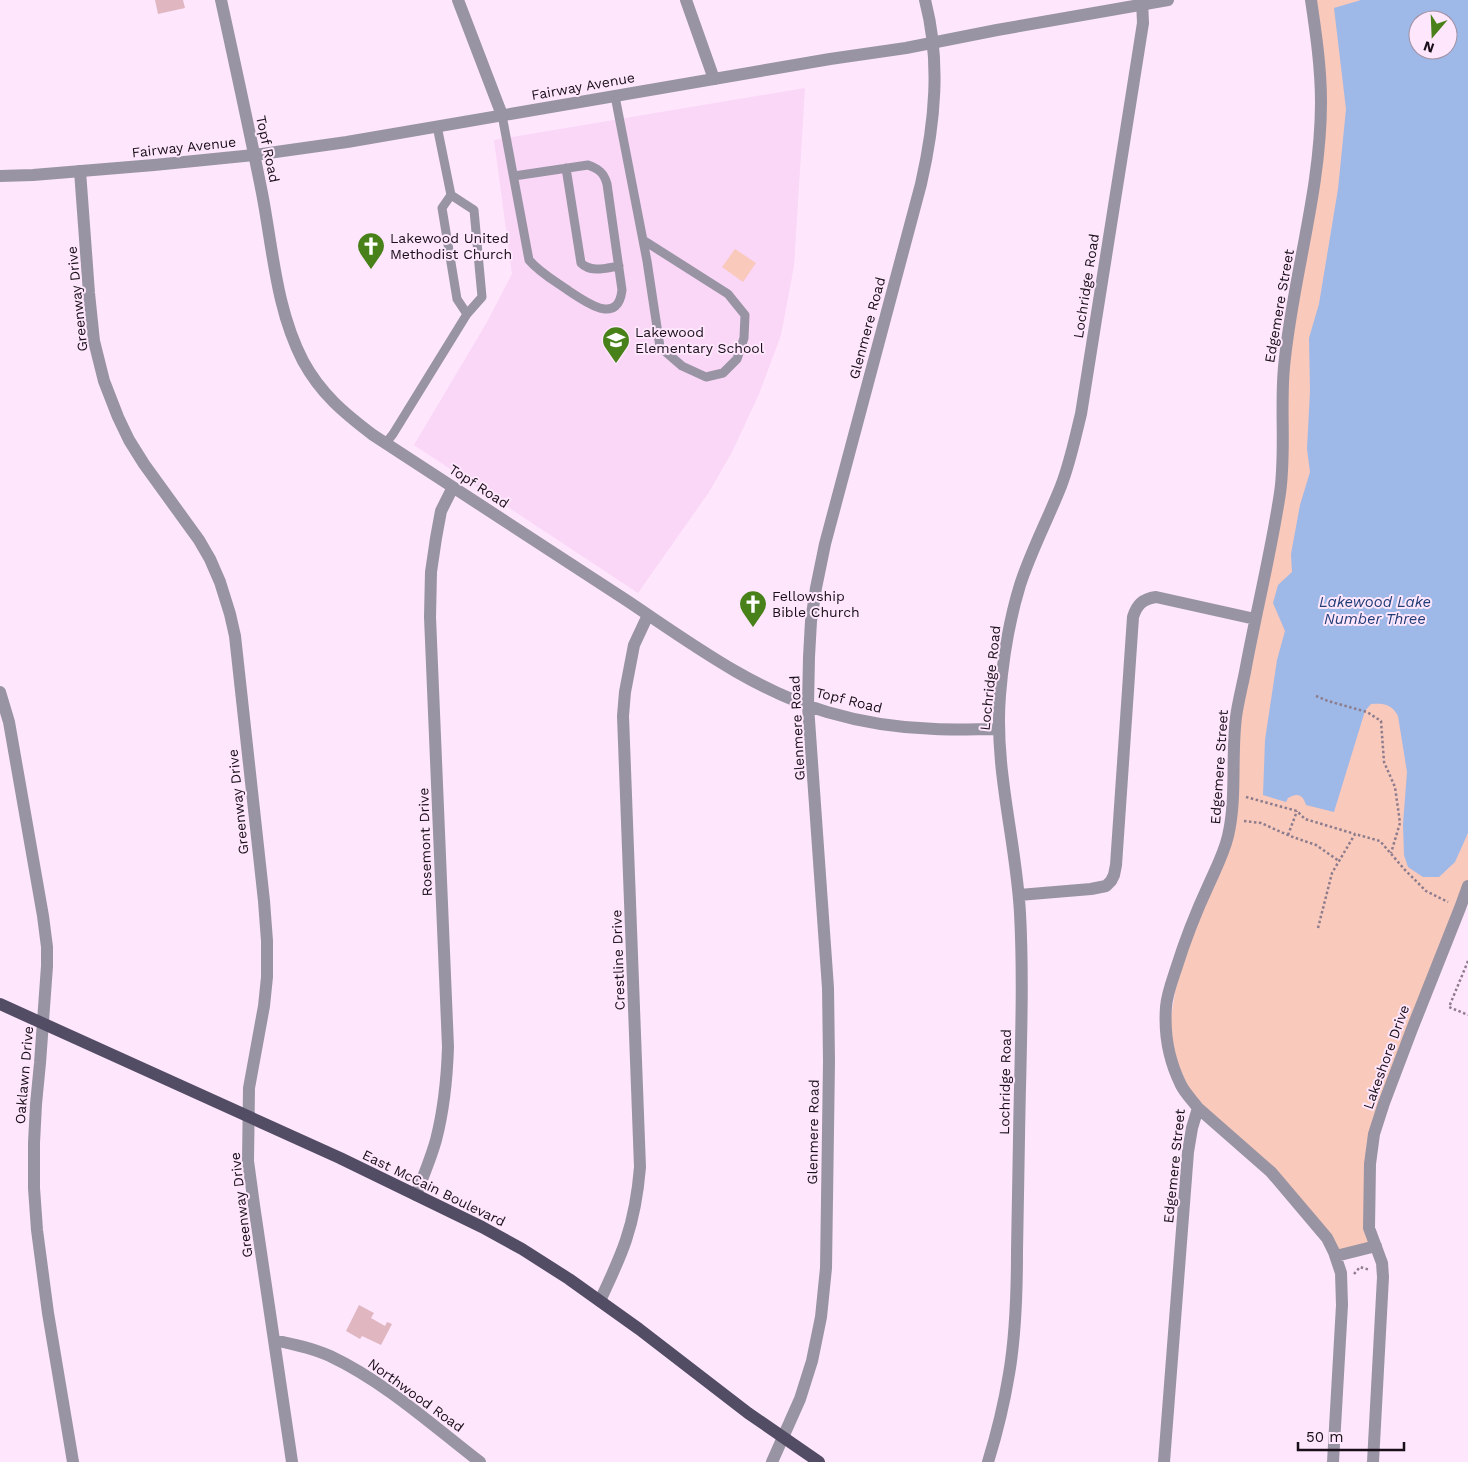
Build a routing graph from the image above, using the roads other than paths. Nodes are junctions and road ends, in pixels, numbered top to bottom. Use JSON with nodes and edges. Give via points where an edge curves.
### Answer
{"nodes":[{"id":1,"x":221,"y":0,"type":"edge"},
{"id":2,"x":458,"y":0,"type":"edge"},
{"id":3,"x":686,"y":0,"type":"edge"},
{"id":4,"x":925,"y":0,"type":"edge"},
{"id":5,"x":1168,"y":0,"type":"edge"},
{"id":6,"x":1310,"y":0,"type":"edge"},
{"id":7,"x":1142,"y":2,"type":"edge"},
{"id":8,"x":932,"y":43,"type":"junction"},
{"id":9,"x":714,"y":79,"type":"junction"},
{"id":10,"x":615,"y":96,"type":"junction"},
{"id":11,"x":502,"y":115,"type":"junction"},
{"id":12,"x":437,"y":126,"type":"junction"},
{"id":13,"x":254,"y":154,"type":"junction"},
{"id":14,"x":566,"y":168,"type":"junction"},
{"id":15,"x":80,"y":171,"type":"junction"},
{"id":16,"x":0,"y":176,"type":"edge"},
{"id":17,"x":514,"y":176,"type":"junction"},
{"id":18,"x":452,"y":195,"type":"junction"},
{"id":19,"x":643,"y":240,"type":"junction"},
{"id":20,"x":619,"y":266,"type":"junction"},
{"id":21,"x":467,"y":314,"type":"junction"},
{"id":22,"x":386,"y":443,"type":"junction"},
{"id":23,"x":453,"y":487,"type":"junction"},
{"id":24,"x":648,"y":615,"type":"junction"},
{"id":25,"x":1255,"y":619,"type":"junction"},
{"id":26,"x":0,"y":692,"type":"edge"},
{"id":27,"x":808,"y":706,"type":"junction"},
{"id":28,"x":999,"y":729,"type":"junction"},
{"id":29,"x":1468,"y":886,"type":"edge"},
{"id":30,"x":1019,"y":895,"type":"junction"},
{"id":31,"x":0,"y":1004,"type":"edge"},
{"id":32,"x":43,"y":1024,"type":"junction"},
{"id":33,"x":1198,"y":1108,"type":"junction"},
{"id":34,"x":249,"y":1117,"type":"junction"},
{"id":35,"x":416,"y":1195,"type":"junction"},
{"id":36,"x":1376,"y":1246,"type":"junction"},
{"id":37,"x":1336,"y":1256,"type":"junction"},
{"id":38,"x":600,"y":1301,"type":"junction"},
{"id":39,"x":274,"y":1340,"type":"junction"},
{"id":40,"x":783,"y":1437,"type":"junction"},
{"id":41,"x":72,"y":1462,"type":"edge"},
{"id":42,"x":292,"y":1462,"type":"edge"},
{"id":43,"x":480,"y":1462,"type":"edge"},
{"id":44,"x":772,"y":1462,"type":"edge"},
{"id":45,"x":819,"y":1462,"type":"edge"},
{"id":46,"x":988,"y":1462,"type":"edge"},
{"id":47,"x":1164,"y":1462,"type":"edge"},
{"id":48,"x":1333,"y":1462,"type":"edge"},
{"id":49,"x":1373,"y":1462,"type":"edge"}],
"edges":[{"from":1,"to":13,"type":"street","name":"Topf Road"},
{"from":2,"to":11,"type":"street"},
{"from":3,"to":9,"type":"street"},
{"from":4,"to":8,"type":"street","name":"Glenmere Road"},
{"from":5,"to":7,"type":"street","name":"Fairway Avenue"},
{"from":6,"to":25,"type":"street","name":"Edgemere Street","via":[[1319,52],[1321,102],[1317,163],[1289,325],[1280,488]]},
{"from":7,"to":8,"type":"street","name":"Fairway Avenue"},
{"from":7,"to":28,"type":"street","name":"Lochridge Road","via":[[1143,23],[1081,414],[1072,454],[1033,549],[1012,617],[1006,644]]},
{"from":8,"to":9,"type":"street","name":"Fairway Avenue"},
{"from":8,"to":27,"type":"street","name":"Glenmere Road","via":[[934,97],[929,148],[825,544],[811,622]]},
{"from":9,"to":10,"type":"street","name":"Fairway Avenue"},
{"from":10,"to":11,"type":"street","name":"Fairway Avenue"},
{"from":10,"to":19,"type":"lane"},
{"from":11,"to":12,"type":"street","name":"Fairway Avenue"},
{"from":11,"to":17,"type":"lane"},
{"from":12,"to":13,"type":"street","name":"Fairway Avenue"},
{"from":12,"to":18,"type":"lane"},
{"from":13,"to":15,"type":"street","name":"Fairway Avenue"},
{"from":13,"to":22,"type":"street","name":"Topf Road","via":[[280,298],[302,359],[319,386],[345,414]]},
{"from":14,"to":17,"type":"lane"},
{"from":14,"to":20,"type":"lane","via":[[588,165],[604,174]]},
{"from":14,"to":20,"type":"lane","via":[[581,263],[592,270]]},
{"from":15,"to":16,"type":"street","name":"Fairway Avenue"},
{"from":15,"to":34,"type":"street","name":"Greenway Drive","via":[[94,342],[104,381],[129,440],[210,559],[235,636],[267,941],[267,977],[249,1088]]},
{"from":17,"to":20,"type":"lane","via":[[529,260],[537,270],[594,307],[608,309],[621,300]]},
{"from":18,"to":21,"type":"lane","via":[[442,208],[456,299]]},
{"from":18,"to":21,"type":"lane","via":[[474,210],[482,297]]},
{"from":19,"to":19,"type":"lane","via":[[660,347],[682,366],[706,377],[723,373],[737,359],[744,338],[745,315],[728,294]]},
{"from":21,"to":22,"type":"lane"},
{"from":22,"to":23,"type":"street","name":"Topf Road"},
{"from":23,"to":24,"type":"street","name":"Topf Road"},
{"from":23,"to":35,"type":"street","name":"Rosemont Drive","via":[[441,511],[436,538],[430,617],[447,1078],[436,1141]]},
{"from":24,"to":27,"type":"street","name":"Topf Road","via":[[731,668]]},
{"from":24,"to":38,"type":"street","name":"Crestline Drive","via":[[634,645],[623,716],[640,1167],[628,1234]]},
{"from":25,"to":30,"type":"street","via":[[1156,598],[1142,601],[1135,609],[1114,875],[1106,886]]},
{"from":25,"to":33,"type":"street","name":"Edgemere Street","via":[[1236,716],[1232,819],[1223,853],[1183,944],[1166,1005],[1165,1028],[1171,1058],[1182,1086]]},
{"from":26,"to":32,"type":"street","name":"Oaklawn Drive","via":[[9,722],[43,916],[47,947]]},
{"from":27,"to":28,"type":"street","name":"Topf Road","via":[[894,726]]},
{"from":27,"to":40,"type":"street","name":"Glenmere Road","via":[[828,988],[826,1268],[812,1361]]},
{"from":28,"to":30,"type":"street","name":"Lochridge Road","via":[[1003,784]]},
{"from":29,"to":36,"type":"street","name":"Lakeshore Drive","via":[[1374,1134],[1369,1228]]},
{"from":30,"to":46,"type":"street","name":"Lochridge Road","via":[[1022,969],[1016,1300],[1010,1372]]},
{"from":31,"to":32,"type":"main road","name":"East McCain Boulevard"},
{"from":32,"to":34,"type":"main road","name":"East McCain Boulevard"},
{"from":32,"to":41,"type":"street","name":"Oaklawn Drive","via":[[36,1104],[34,1188],[48,1313]]},
{"from":33,"to":37,"type":"street","via":[[1271,1172],[1327,1238]]},
{"from":33,"to":47,"type":"street","name":"Edgemere Street","via":[[1188,1152]]},
{"from":34,"to":35,"type":"main road","name":"East McCain Boulevard"},
{"from":34,"to":39,"type":"street","name":"Greenway Drive","via":[[250,1170]]},
{"from":35,"to":38,"type":"main road","name":"East McCain Boulevard","via":[[522,1250]]},
{"from":36,"to":37,"type":"street"},
{"from":36,"to":49,"type":"street","name":"Lakeshore Drive","via":[[1383,1277]]},
{"from":37,"to":48,"type":"street","via":[[1342,1281],[1342,1305]]},
{"from":38,"to":40,"type":"main road","name":"East McCain Boulevard"},
{"from":39,"to":42,"type":"street","name":"Greenway Drive"},
{"from":39,"to":43,"type":"street","name":"Northwood Road","via":[[328,1355],[361,1372]]},
{"from":40,"to":44,"type":"street","name":"Glenmere Road"},
{"from":40,"to":45,"type":"main road","name":"East McCain Boulevard"}]}
